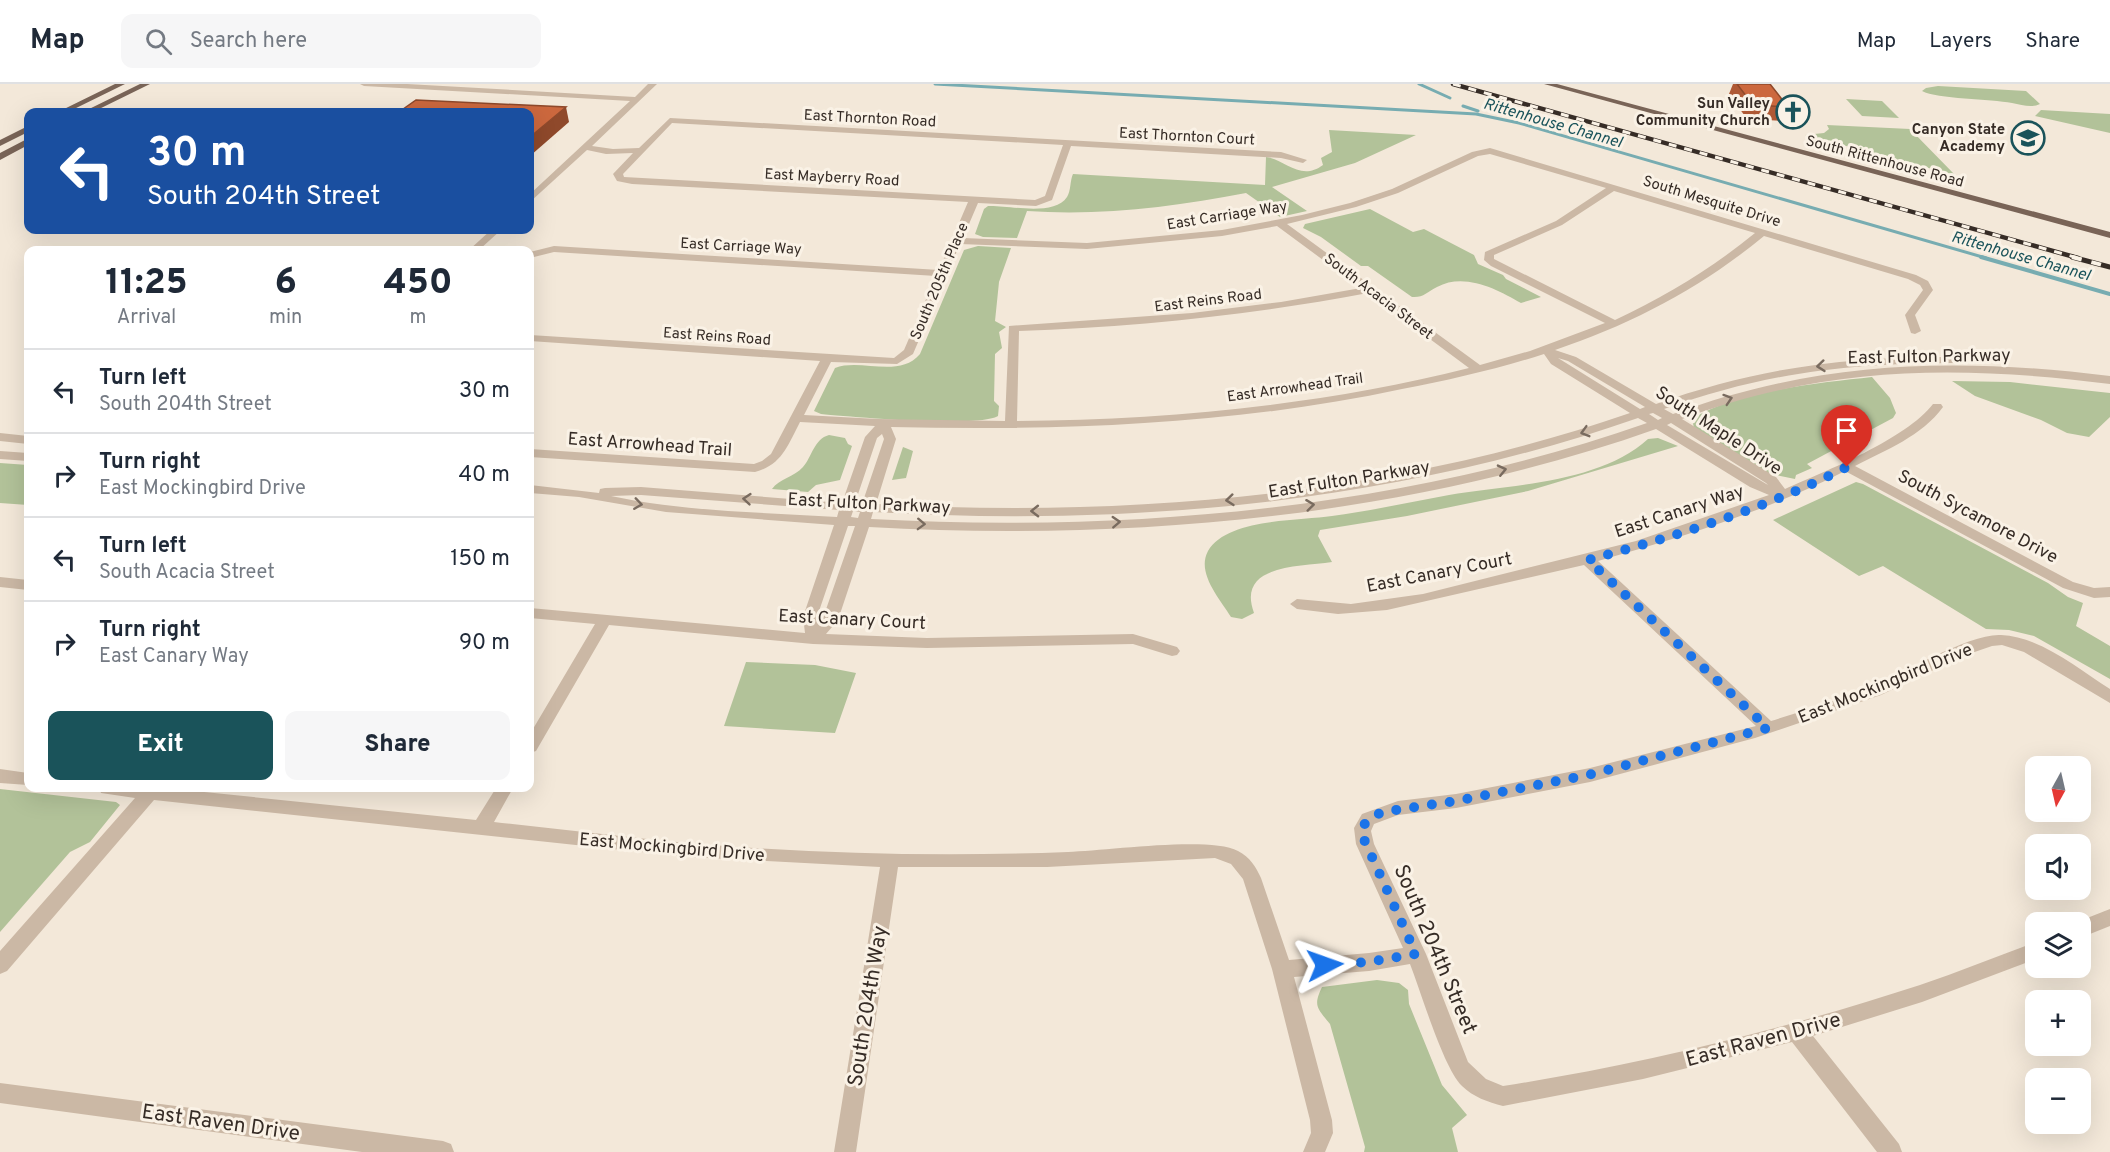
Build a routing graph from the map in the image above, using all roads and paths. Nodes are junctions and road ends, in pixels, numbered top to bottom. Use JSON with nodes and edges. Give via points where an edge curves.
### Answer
{"nodes":[{"id":1,"x":121,"y":84,"type":"edge"},
{"id":2,"x":146,"y":84,"type":"edge"},
{"id":3,"x":364,"y":84,"type":"edge"},
{"id":4,"x":652,"y":84,"type":"edge"},
{"id":5,"x":1548,"y":84,"type":"edge"},
{"id":6,"x":1577,"y":84,"type":"edge"},
{"id":7,"x":636,"y":99,"type":"junction"},
{"id":8,"x":70,"y":108,"type":"edge"},
{"id":9,"x":95,"y":108,"type":"edge"},
{"id":10,"x":24,"y":131,"type":"edge"},
{"id":11,"x":0,"y":143,"type":"edge"},
{"id":12,"x":1068,"y":143,"type":"junction"},
{"id":13,"x":24,"y":144,"type":"edge"},
{"id":14,"x":585,"y":147,"type":"junction"},
{"id":15,"x":641,"y":150,"type":"junction"},
{"id":16,"x":1490,"y":150,"type":"joint"},
{"id":17,"x":0,"y":157,"type":"edge"},
{"id":18,"x":1303,"y":160,"type":"dead end"},
{"id":19,"x":1614,"y":187,"type":"junction"},
{"id":20,"x":534,"y":195,"type":"edge"},
{"id":21,"x":974,"y":200,"type":"junction"},
{"id":22,"x":1280,"y":223,"type":"junction"},
{"id":23,"x":2110,"y":228,"type":"edge"},
{"id":24,"x":1763,"y":232,"type":"junction"},
{"id":25,"x":492,"y":234,"type":"edge"},
{"id":26,"x":2110,"y":235,"type":"edge"},
{"id":27,"x":957,"y":241,"type":"junction"},
{"id":28,"x":478,"y":246,"type":"edge"},
{"id":29,"x":534,"y":253,"type":"edge"},
{"id":30,"x":943,"y":273,"type":"junction"},
{"id":31,"x":1370,"y":289,"type":"junction"},
{"id":32,"x":1615,"y":324,"type":"junction"},
{"id":33,"x":1916,"y":330,"type":"dead end"},
{"id":34,"x":534,"y":338,"type":"edge"},
{"id":35,"x":1545,"y":350,"type":"junction"},
{"id":36,"x":827,"y":358,"type":"junction"},
{"id":37,"x":901,"y":359,"type":"joint"},
{"id":38,"x":1478,"y":369,"type":"junction"},
{"id":39,"x":2110,"y":371,"type":"edge"},
{"id":40,"x":2110,"y":380,"type":"edge"},
{"id":41,"x":1937,"y":407,"type":"dead end"},
{"id":42,"x":1656,"y":409,"type":"junction"},
{"id":43,"x":1641,"y":414,"type":"junction"},
{"id":44,"x":796,"y":418,"type":"junction"},
{"id":45,"x":1673,"y":419,"type":"junction"},
{"id":46,"x":884,"y":424,"type":"junction"},
{"id":47,"x":1659,"y":424,"type":"junction"},
{"id":48,"x":1011,"y":426,"type":"junction"},
{"id":49,"x":0,"y":437,"type":"edge"},
{"id":50,"x":24,"y":440,"type":"edge"},
{"id":51,"x":534,"y":453,"type":"edge"},
{"id":52,"x":0,"y":455,"type":"edge"},
{"id":53,"x":24,"y":457,"type":"edge"},
{"id":54,"x":1847,"y":467,"type":"junction"},
{"id":55,"x":534,"y":489,"type":"edge"},
{"id":56,"x":580,"y":493,"type":"junction"},
{"id":57,"x":1783,"y":496,"type":"junction"},
{"id":58,"x":847,"y":507,"type":"junction"},
{"id":59,"x":867,"y":508,"type":"junction"},
{"id":60,"x":842,"y":521,"type":"junction"},
{"id":61,"x":863,"y":523,"type":"junction"},
{"id":62,"x":1588,"y":560,"type":"junction"},
{"id":63,"x":0,"y":582,"type":"edge"},
{"id":64,"x":24,"y":585,"type":"edge"},
{"id":65,"x":2110,"y":592,"type":"edge"},
{"id":66,"x":1297,"y":604,"type":"dead end"},
{"id":67,"x":534,"y":613,"type":"edge"},
{"id":68,"x":605,"y":620,"type":"junction"},
{"id":69,"x":813,"y":639,"type":"junction"},
{"id":70,"x":1172,"y":651,"type":"dead end"},
{"id":71,"x":2110,"y":697,"type":"edge"},
{"id":72,"x":1768,"y":728,"type":"junction"},
{"id":73,"x":534,"y":740,"type":"edge"},
{"id":74,"x":0,"y":776,"type":"edge"},
{"id":75,"x":24,"y":777,"type":"edge"},
{"id":76,"x":150,"y":792,"type":"joint"},
{"id":77,"x":503,"y":792,"type":"edge"},
{"id":78,"x":1367,"y":820,"type":"joint"},
{"id":79,"x":481,"y":828,"type":"junction"},
{"id":80,"x":890,"y":861,"type":"junction"},
{"id":81,"x":2110,"y":918,"type":"edge"},
{"id":82,"x":2091,"y":926,"type":"edge"},
{"id":83,"x":1416,"y":954,"type":"junction"},
{"id":84,"x":2025,"y":954,"type":"edge"},
{"id":85,"x":0,"y":965,"type":"edge"},
{"id":86,"x":1282,"y":969,"type":"junction"},
{"id":87,"x":1797,"y":1032,"type":"junction"},
{"id":88,"x":1483,"y":1091,"type":"joint"},
{"id":89,"x":0,"y":1092,"type":"edge"},
{"id":90,"x":1315,"y":1151,"type":"edge"},
{"id":91,"x":443,"y":1152,"type":"edge"},
{"id":92,"x":845,"y":1152,"type":"edge"},
{"id":93,"x":1891,"y":1152,"type":"edge"}],
"edges":[{"from":1,"to":8,"type":"main road"},
{"from":2,"to":9,"type":"main road"},
{"from":3,"to":7,"type":"street"},
{"from":4,"to":7,"type":"street"},
{"from":5,"to":26,"type":"main road","name":"South Rittenhouse Road"},
{"from":6,"to":23,"type":"main road","name":"South Rittenhouse Road"},
{"from":7,"to":14,"type":"street"},
{"from":10,"to":11,"type":"main road"},
{"from":12,"to":15,"type":"street","name":"East Thornton Road","via":[[670,120]]},
{"from":12,"to":18,"type":"street","name":"East Thornton Court","via":[[1281,155]]},
{"from":12,"to":21,"type":"street","name":"East Mayberry Road","via":[[1051,196],[1042,202]]},
{"from":13,"to":17,"type":"main road"},
{"from":14,"to":15,"type":"street","via":[[596,151]]},
{"from":14,"to":20,"type":"street"},
{"from":15,"to":21,"type":"street","name":"East Mayberry Road","via":[[618,174],[620,179]]},
{"from":16,"to":19,"type":"street","name":"South Mesquite Drive"},
{"from":16,"to":22,"type":"street","name":"East Carriage Way","via":[[1395,191]]},
{"from":19,"to":24,"type":"street","name":"South Mesquite Drive"},
{"from":19,"to":32,"type":"street","via":[[1559,223],[1489,254],[1489,260]]},
{"from":21,"to":27,"type":"street","name":"South 205th Place"},
{"from":22,"to":27,"type":"street","name":"East Carriage Way","via":[[1120,245]]},
{"from":22,"to":31,"type":"street","name":"South Acacia Street"},
{"from":24,"to":32,"type":"street","name":"East Arrowhead Trail","via":[[1701,280]]},
{"from":24,"to":33,"type":"street","name":"South Mesquite Drive","via":[[1924,283],[1928,290],[1910,315]]},
{"from":25,"to":28,"type":"street"},
{"from":27,"to":30,"type":"street","name":"South 205th Place"},
{"from":29,"to":30,"type":"street","name":"East Carriage Way","via":[[565,250]]},
{"from":30,"to":37,"type":"street","name":"South 205th Place","via":[[909,352]]},
{"from":31,"to":38,"type":"street","name":"South Acacia Street"},
{"from":31,"to":48,"type":"street","name":"East Reins Road","via":[[1283,306],[1164,321],[1012,328]]},
{"from":32,"to":35,"type":"street","name":"East Arrowhead Trail"},
{"from":34,"to":36,"type":"street","name":"East Reins Road"},
{"from":35,"to":38,"type":"street","name":"East Arrowhead Trail"},
{"from":35,"to":42,"type":"street","name":"South Maple Drive","via":[[1572,359]]},
{"from":35,"to":43,"type":"street","name":"South Maple Drive","via":[[1555,362]]},
{"from":36,"to":37,"type":"street","name":"East Reins Road","via":[[881,362]]},
{"from":36,"to":44,"type":"street"},
{"from":38,"to":48,"type":"street","name":"East Arrowhead Trail","via":[[1389,389],[1259,410]]},
{"from":39,"to":42,"type":"street","name":"East Fulton Parkway","one_way":true,"via":[[1967,360],[1875,361],[1746,379]]},
{"from":45,"to":40,"type":"street","name":"East Fulton Parkway","one_way":true,"via":[[1758,390],[1851,374],[1960,370]]},
{"from":41,"to":54,"type":"street","via":[[1921,423]]},
{"from":42,"to":43,"type":"street","name":"East Fulton Parkway"},
{"from":42,"to":45,"type":"street","name":"South Maple Drive"},
{"from":43,"to":47,"type":"street","name":"South Maple Drive"},
{"from":43,"to":59,"type":"street","name":"East Fulton Parkway","one_way":true,"via":[[1491,458],[1304,492],[1073,510],[967,512]]},
{"from":44,"to":46,"type":"street","name":"East Arrowhead Trail"},
{"from":44,"to":51,"type":"street","name":"East Arrowhead Trail","via":[[776,456],[767,464],[744,469]]},
{"from":45,"to":47,"type":"street","name":"East Fulton Parkway"},
{"from":45,"to":57,"type":"street","name":"South Maple Drive","via":[[1771,480]]},
{"from":46,"to":48,"type":"street","name":"East Arrowhead Trail"},
{"from":46,"to":58,"type":"street","via":[[871,437]]},
{"from":46,"to":59,"type":"street","via":[[890,439]]},
{"from":47,"to":57,"type":"street","name":"South Maple Drive","via":[[1755,484]]},
{"from":61,"to":47,"type":"street","name":"East Fulton Parkway","one_way":true,"via":[[1060,525],[1309,505],[1521,466]]},
{"from":49,"to":50,"type":"street"},
{"from":52,"to":53,"type":"street"},
{"from":54,"to":57,"type":"street","name":"East Canary Way"},
{"from":54,"to":65,"type":"street","name":"South Sycamore Drive","via":[[2068,585],[2094,593]]},
{"from":55,"to":56,"type":"street","name":"East Fulton Parkway"},
{"from":58,"to":56,"type":"street","name":"East Fulton Parkway","one_way":true,"via":[[641,491]]},
{"from":56,"to":60,"type":"street","name":"East Fulton Parkway","one_way":true,"via":[[637,505]]},
{"from":57,"to":62,"type":"street","name":"East Canary Way","via":[[1672,536]]},
{"from":58,"to":59,"type":"street","name":"East Fulton Parkway"},
{"from":58,"to":60,"type":"street"},
{"from":59,"to":61,"type":"street"},
{"from":60,"to":61,"type":"street","name":"East Fulton Parkway"},
{"from":60,"to":69,"type":"street","via":[[810,617]]},
{"from":61,"to":69,"type":"street","via":[[830,621]]},
{"from":62,"to":66,"type":"street","name":"East Canary Court","via":[[1407,602],[1350,609]]},
{"from":62,"to":72,"type":"street"},
{"from":63,"to":64,"type":"street"},
{"from":67,"to":68,"type":"street","name":"East Canary Court"},
{"from":68,"to":69,"type":"street","name":"East Canary Court"},
{"from":68,"to":73,"type":"street"},
{"from":69,"to":70,"type":"street","name":"East Canary Court","via":[[927,643],[1133,639]]},
{"from":71,"to":72,"type":"street","name":"East Mockingbird Drive","via":[[2035,651],[2001,640],[1986,642],[1906,678]]},
{"from":72,"to":78,"type":"street","name":"East Mockingbird Drive","via":[[1588,775],[1382,812]]},
{"from":74,"to":75,"type":"street"},
{"from":76,"to":79,"type":"street","name":"East Mockingbird Drive"},
{"from":76,"to":85,"type":"street"},
{"from":77,"to":79,"type":"street"},
{"from":78,"to":83,"type":"street","name":"South 204th Street","via":[[1362,835],[1365,844]]},
{"from":79,"to":80,"type":"street","name":"East Mockingbird Drive","via":[[699,851]]},
{"from":80,"to":86,"type":"street","name":"East Mockingbird Drive","via":[[1050,860],[1215,851],[1238,858],[1245,865]]},
{"from":80,"to":92,"type":"street","name":"South 204th Way"},
{"from":81,"to":82,"type":"street"},
{"from":83,"to":86,"type":"street"},
{"from":83,"to":88,"type":"street","name":"South 204th Street","via":[[1460,1068]]},
{"from":84,"to":87,"type":"street","name":"East Raven Drive","via":[[1880,1007]]},
{"from":86,"to":90,"type":"street","via":[[1320,1120],[1322,1133]]},
{"from":87,"to":88,"type":"street","name":"East Raven Drive","via":[[1661,1066],[1525,1093],[1503,1096]]},
{"from":87,"to":93,"type":"street"},
{"from":89,"to":91,"type":"street","name":"East Raven Drive"}]}
